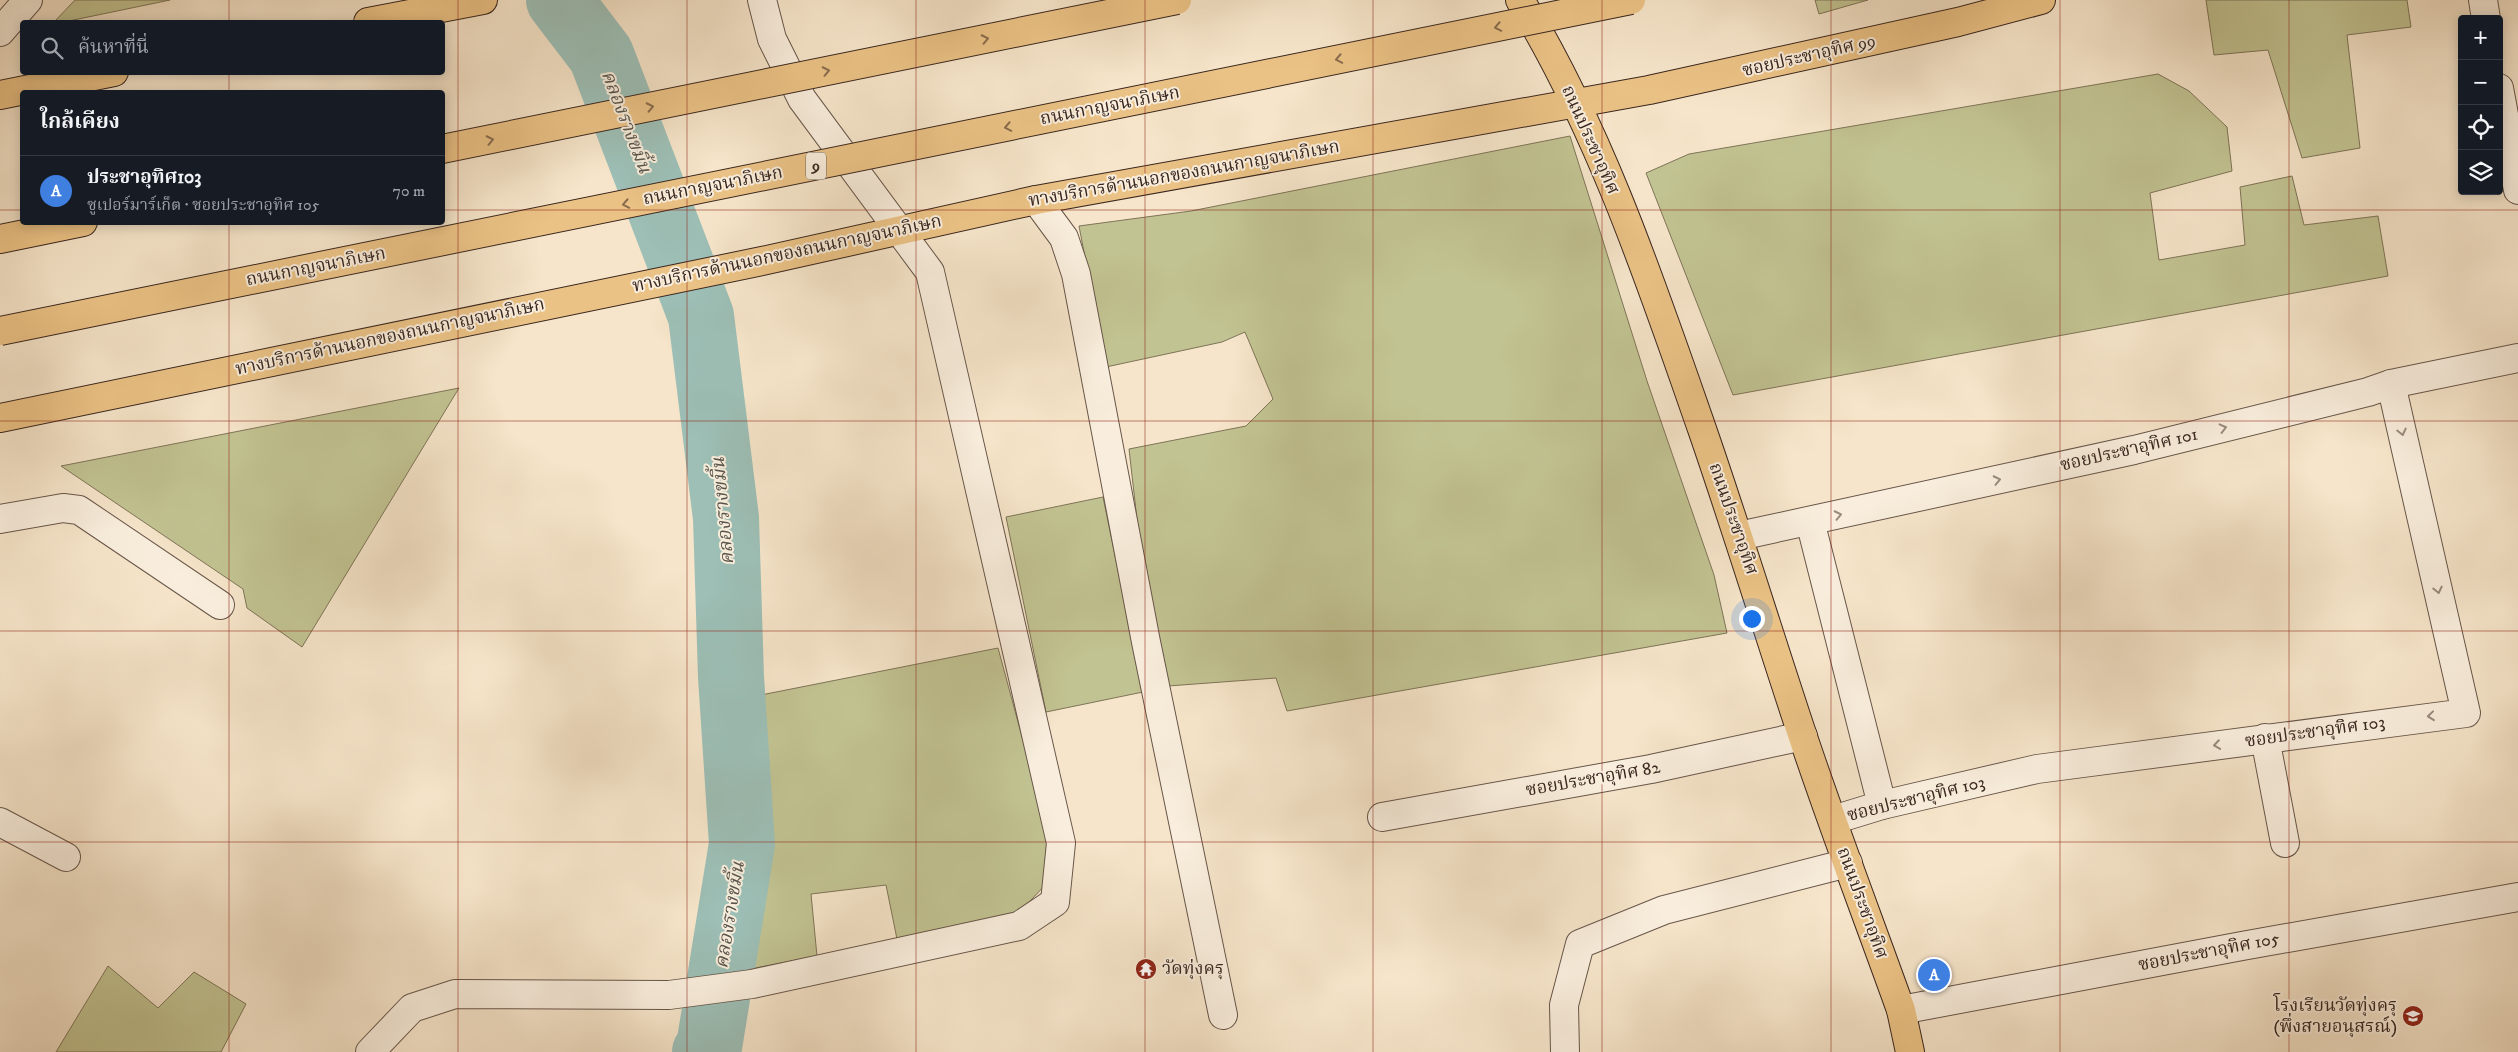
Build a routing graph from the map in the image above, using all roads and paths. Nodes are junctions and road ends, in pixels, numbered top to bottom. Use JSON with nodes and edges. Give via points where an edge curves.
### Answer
{"nodes":[{"id":1,"x":28,"y":0,"type":"edge"},
{"id":2,"x":762,"y":0,"type":"edge"},
{"id":3,"x":1177,"y":0,"type":"edge"},
{"id":4,"x":1520,"y":0,"type":"edge"},
{"id":5,"x":1631,"y":0,"type":"edge"},
{"id":6,"x":2041,"y":0,"type":"edge"},
{"id":7,"x":2483,"y":0,"type":"edge"},
{"id":8,"x":470,"y":2,"type":"edge"},
{"id":9,"x":2485,"y":15,"type":"edge"},
{"id":10,"x":378,"y":20,"type":"edge"},
{"id":11,"x":0,"y":32,"type":"edge"},
{"id":12,"x":99,"y":75,"type":"edge"},
{"id":13,"x":25,"y":90,"type":"edge"},
{"id":14,"x":20,"y":91,"type":"edge"},
{"id":15,"x":0,"y":95,"type":"edge"},
{"id":16,"x":1576,"y":104,"type":"junction"},
{"id":17,"x":2502,"y":105,"type":"edge"},
{"id":18,"x":445,"y":149,"type":"edge"},
{"id":19,"x":2518,"y":190,"type":"edge"},
{"id":20,"x":1036,"y":200,"type":"junction"},
{"id":21,"x":70,"y":225,"type":"edge"},
{"id":22,"x":900,"y":230,"type":"junction"},
{"id":23,"x":0,"y":240,"type":"edge"},
{"id":24,"x":0,"y":331,"type":"edge"},
{"id":25,"x":2518,"y":358,"type":"edge"},
{"id":26,"x":2391,"y":384,"type":"junction"},
{"id":27,"x":0,"y":418,"type":"edge"},
{"id":28,"x":0,"y":519,"type":"edge"},
{"id":29,"x":1810,"y":521,"type":"junction"},
{"id":30,"x":1739,"y":536,"type":"junction"},
{"id":31,"x":220,"y":605,"type":"dead end"},
{"id":32,"x":1803,"y":736,"type":"junction"},
{"id":33,"x":2265,"y":738,"type":"junction"},
{"id":34,"x":1882,"y":805,"type":"junction"},
{"id":35,"x":1382,"y":817,"type":"dead end"},
{"id":36,"x":1833,"y":820,"type":"junction"},
{"id":37,"x":0,"y":822,"type":"edge"},
{"id":38,"x":2285,"y":843,"type":"dead end"},
{"id":39,"x":66,"y":857,"type":"dead end"},
{"id":40,"x":1848,"y":863,"type":"junction"},
{"id":41,"x":2518,"y":897,"type":"edge"},
{"id":42,"x":1901,"y":1010,"type":"junction"},
{"id":43,"x":1223,"y":1015,"type":"dead end"},
{"id":44,"x":370,"y":1052,"type":"edge"},
{"id":45,"x":1565,"y":1052,"type":"edge"},
{"id":46,"x":1910,"y":1052,"type":"edge"}],
"edges":[{"from":1,"to":11,"type":"street"},
{"from":2,"to":22,"type":"street","via":[[772,39],[802,99]]},
{"from":18,"to":3,"type":"main road","one_way":true,"bridge":true},
{"from":4,"to":16,"type":"main road","name":"ถนนประชาอุทิศ"},
{"from":5,"to":24,"type":"main road","name":"ถนนกาญจนาภิเษก","number":"9","one_way":true,"bridge":true},
{"from":6,"to":16,"type":"main road","name":"ซอยประชาอุทิศ 99","via":[[1742,71]]},
{"from":7,"to":9,"type":"street"},
{"from":8,"to":10,"type":"main road"},
{"from":12,"to":13,"type":"main road"},
{"from":14,"to":15,"type":"main road"},
{"from":16,"to":20,"type":"main road","name":"ทางบริการด้านนอกของถนนกาญจนาภิเษก"},
{"from":16,"to":30,"type":"main road","name":"ถนนประชาอุทิศ","via":[[1656,296]]},
{"from":17,"to":19,"type":"street"},
{"from":20,"to":22,"type":"main road","name":"ทางบริการด้านนอกของถนนกาญจนาภิเษก"},
{"from":20,"to":43,"type":"street","via":[[1064,238],[1076,274],[1146,642]]},
{"from":21,"to":23,"type":"main road"},
{"from":22,"to":27,"type":"main road","name":"ทางบริการด้านนอกของถนนกาญจนาภิเษก"},
{"from":22,"to":44,"type":"street","via":[[930,272],[1061,843],[1055,902],[1019,926],[752,984],[669,995],[455,994],[412,1008]]},
{"from":25,"to":26,"type":"street","name":"ซอยประชาอุทิศ 101"},
{"from":29,"to":26,"type":"street","name":"ซอยประชาอุทิศ 101","one_way":true,"via":[[2134,450]]},
{"from":26,"to":33,"type":"street","name":"ซอยประชาอุทิศ 103","one_way":true,"via":[[2466,713]]},
{"from":28,"to":31,"type":"street","via":[[57,509],[79,510]]},
{"from":29,"to":30,"type":"street","name":"ซอยประชาอุทิศ 101"},
{"from":29,"to":34,"type":"street"},
{"from":30,"to":32,"type":"main road","name":"ถนนประชาอุทิศ"},
{"from":32,"to":35,"type":"street","name":"ซอยประชาอุทิศ 82","via":[[1651,769]]},
{"from":32,"to":36,"type":"main road","name":"ถนนประชาอุทิศ"},
{"from":33,"to":34,"type":"street","name":"ซอยประชาอุทิศ 103","one_way":true,"via":[[2037,769]]},
{"from":33,"to":38,"type":"street"},
{"from":34,"to":36,"type":"street","name":"ซอยประชาอุทิศ 103"},
{"from":36,"to":40,"type":"main road","name":"ถนนประชาอุทิศ"},
{"from":37,"to":39,"type":"street"},
{"from":40,"to":42,"type":"main road","name":"ถนนประชาอุทิศ"},
{"from":40,"to":45,"type":"street","via":[[1664,910],[1580,944],[1564,1005]]},
{"from":41,"to":42,"type":"street","name":"ซอยประชาอุทิศ 105"},
{"from":42,"to":46,"type":"main road","name":"ถนนประชาอุทิศ"}]}
